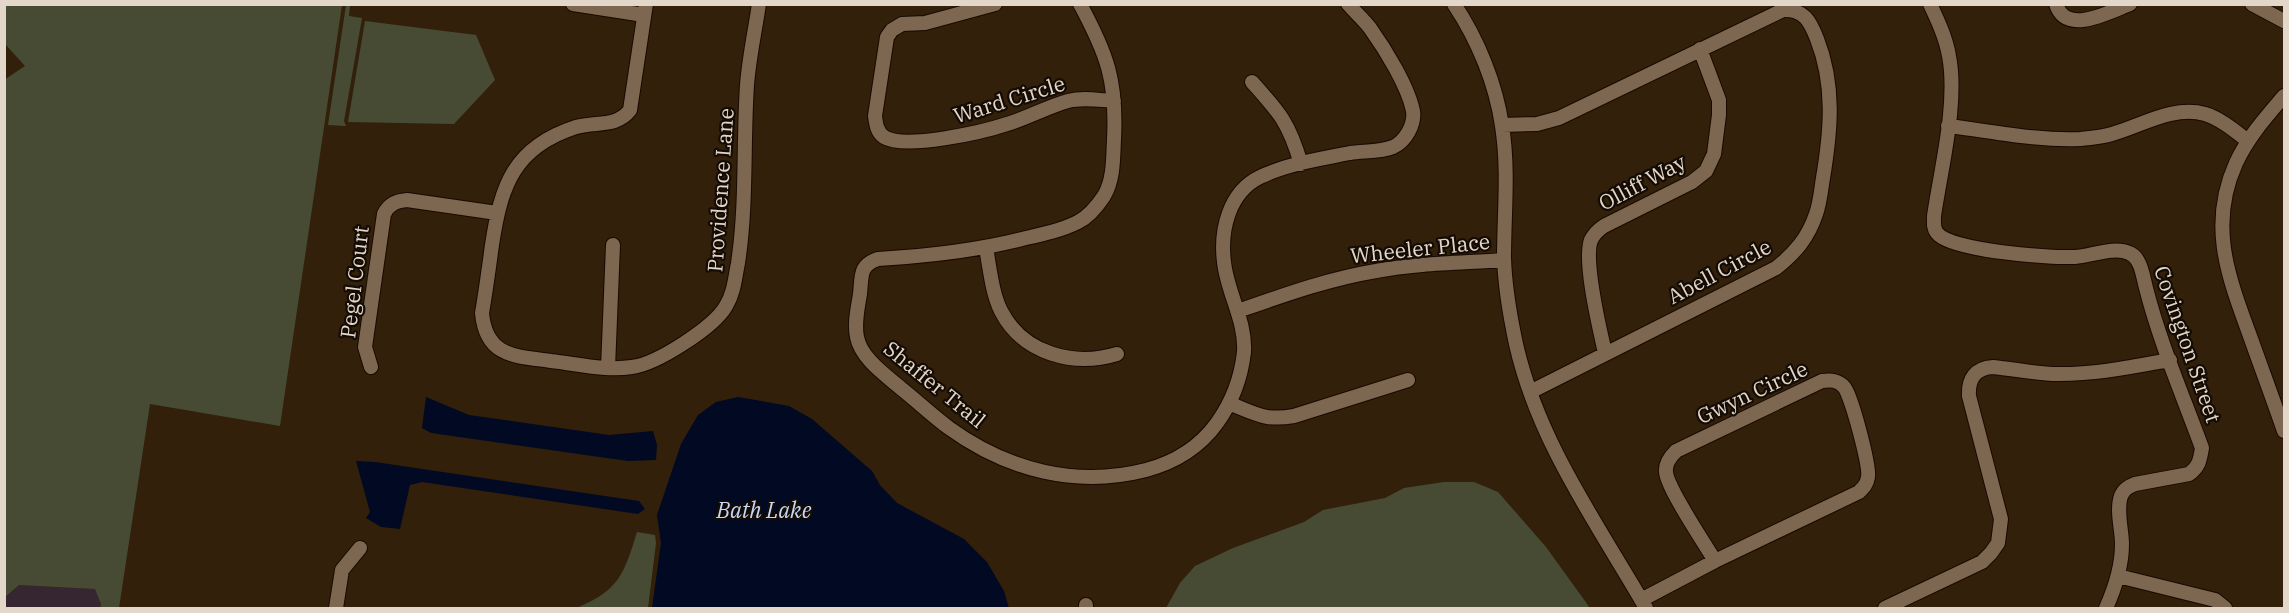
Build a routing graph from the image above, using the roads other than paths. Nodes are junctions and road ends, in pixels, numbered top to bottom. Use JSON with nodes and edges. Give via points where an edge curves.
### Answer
{"nodes":[{"id":1,"x":573,"y":4,"type":"edge"},
{"id":2,"x":759,"y":4,"type":"edge"},
{"id":3,"x":995,"y":4,"type":"edge"},
{"id":4,"x":1080,"y":4,"type":"edge"},
{"id":5,"x":1348,"y":4,"type":"edge"},
{"id":6,"x":1454,"y":4,"type":"edge"},
{"id":7,"x":1930,"y":4,"type":"edge"},
{"id":8,"x":2056,"y":4,"type":"edge"},
{"id":9,"x":2130,"y":4,"type":"edge"},
{"id":10,"x":2258,"y":6,"type":"edge"},
{"id":11,"x":645,"y":10,"type":"edge"},
{"id":12,"x":2284,"y":21,"type":"edge"},
{"id":13,"x":1700,"y":49,"type":"junction"},
{"id":14,"x":1252,"y":82,"type":"dead end"},
{"id":15,"x":2284,"y":96,"type":"edge"},
{"id":16,"x":1114,"y":101,"type":"junction"},
{"id":17,"x":1502,"y":125,"type":"junction"},
{"id":18,"x":1948,"y":126,"type":"junction"},
{"id":19,"x":2248,"y":141,"type":"junction"},
{"id":20,"x":1301,"y":164,"type":"junction"},
{"id":21,"x":496,"y":213,"type":"junction"},
{"id":22,"x":613,"y":245,"type":"dead end"},
{"id":23,"x":986,"y":248,"type":"junction"},
{"id":24,"x":1504,"y":260,"type":"junction"},
{"id":25,"x":1238,"y":311,"type":"junction"},
{"id":26,"x":1605,"y":353,"type":"junction"},
{"id":27,"x":1117,"y":354,"type":"dead end"},
{"id":28,"x":2170,"y":360,"type":"junction"},
{"id":29,"x":371,"y":367,"type":"dead end"},
{"id":30,"x":608,"y":368,"type":"junction"},
{"id":31,"x":1408,"y":380,"type":"dead end"},
{"id":32,"x":1530,"y":392,"type":"junction"},
{"id":33,"x":1231,"y":404,"type":"junction"},
{"id":34,"x":2284,"y":431,"type":"edge"},
{"id":35,"x":360,"y":548,"type":"dead end"},
{"id":36,"x":1715,"y":561,"type":"junction"},
{"id":37,"x":2118,"y":576,"type":"junction"},
{"id":38,"x":1644,"y":604,"type":"edge"},
{"id":39,"x":336,"y":609,"type":"edge"},
{"id":40,"x":1885,"y":609,"type":"edge"},
{"id":41,"x":2106,"y":609,"type":"edge"},
{"id":42,"x":2224,"y":609,"type":"edge"}],
"edges":[{"from":1,"to":11,"type":"street"},
{"from":2,"to":30,"type":"street","name":"Providence Lane","via":[[747,85],[744,204],[734,289],[726,307],[712,323],[685,342],[634,367]]},
{"from":3,"to":16,"type":"street","name":"Ward Circle","via":[[925,23],[902,24],[892,30],[887,37],[875,116],[883,136],[896,142],[949,138],[1007,124],[1067,101]]},
{"from":4,"to":16,"type":"street","name":"Shaffer Trail","via":[[1103,47],[1112,76]]},
{"from":5,"to":20,"type":"street","name":"Shaffer Trail","via":[[1396,68],[1413,111],[1413,125],[1394,147]]},
{"from":6,"to":17,"type":"street","via":[[1482,55]]},
{"from":7,"to":18,"type":"street","name":"Covington Street","via":[[1949,55]]},
{"from":8,"to":9,"type":"street","via":[[2063,17],[2071,21]]},
{"from":10,"to":12,"type":"street"},
{"from":11,"to":21,"type":"street","name":"Providence Lane","via":[[630,110],[625,117],[615,123],[583,125],[557,133],[537,145],[508,178]]},
{"from":13,"to":17,"type":"street","name":"Abell Circle","via":[[1558,118],[1536,124]]},
{"from":13,"to":26,"type":"street","name":"Olliff Way","via":[[1719,100],[1714,154],[1706,171],[1692,182],[1604,226],[1591,240],[1593,297]]},
{"from":13,"to":26,"type":"street","name":"Abell Circle","via":[[1783,10],[1802,13],[1810,22],[1824,58],[1831,118],[1817,212],[1796,252],[1776,268]]},
{"from":14,"to":20,"type":"street","via":[[1280,113],[1293,136]]},
{"from":15,"to":19,"type":"street"},
{"from":16,"to":23,"type":"street","name":"Shaffer Trail","via":[[1111,180],[1104,196],[1080,221]]},
{"from":17,"to":24,"type":"street","via":[[1506,169]]},
{"from":18,"to":19,"type":"street","via":[[2057,140],[2110,134],[2183,112],[2204,114]]},
{"from":18,"to":28,"type":"street","name":"Covington Street","via":[[1934,216],[1937,234],[1962,246],[2049,256],[2131,253],[2138,261]]},
{"from":19,"to":34,"type":"street","via":[[2225,198],[2223,250]]},
{"from":20,"to":25,"type":"street","name":"Shaffer Trail","via":[[1257,178],[1230,207],[1224,232],[1224,263]]},
{"from":21,"to":29,"type":"street","name":"Pegel Court","via":[[407,200],[396,201],[387,208],[365,347]]},
{"from":21,"to":30,"type":"street","name":"Providence Lane","via":[[482,313],[491,342],[505,354]]},
{"from":22,"to":30,"type":"street"},
{"from":23,"to":27,"type":"street","via":[[1001,311],[1028,342],[1078,361]]},
{"from":23,"to":33,"type":"street","name":"Shaffer Trail","via":[[868,262],[862,270],[856,322],[857,339],[874,365],[949,428],[978,447],[1012,464],[1048,473],[1114,476],[1178,460],[1204,440]]},
{"from":24,"to":25,"type":"street","name":"Wheeler Place","via":[[1377,271],[1309,286]]},
{"from":24,"to":32,"type":"street","via":[[1514,335]]},
{"from":25,"to":33,"type":"street","name":"Shaffer Trail","via":[[1244,351]]},
{"from":26,"to":32,"type":"street","name":"Abell Circle"},
{"from":28,"to":37,"type":"street","name":"Covington Street","via":[[2202,448],[2200,462],[2189,474],[2126,488],[2120,506],[2122,544]]},
{"from":28,"to":40,"type":"street","via":[[2113,370],[2053,374],[1993,367],[1976,371],[1968,386],[1969,396],[2001,519],[1998,543],[1982,562]]},
{"from":31,"to":33,"type":"street","via":[[1294,416],[1264,418]]},
{"from":32,"to":38,"type":"street","via":[[1560,464]]},
{"from":35,"to":39,"type":"street","via":[[342,570]]},
{"from":36,"to":36,"type":"street","name":"Gwyn Circle","via":[[1859,492],[1866,485],[1869,471],[1850,394],[1839,382],[1822,381],[1676,451],[1670,458],[1666,467],[1668,483]]},
{"from":36,"to":38,"type":"street","name":"Gwyn Circle"},
{"from":37,"to":41,"type":"street","name":"Covington Street"},
{"from":37,"to":42,"type":"street","via":[[2215,600]]}]}
